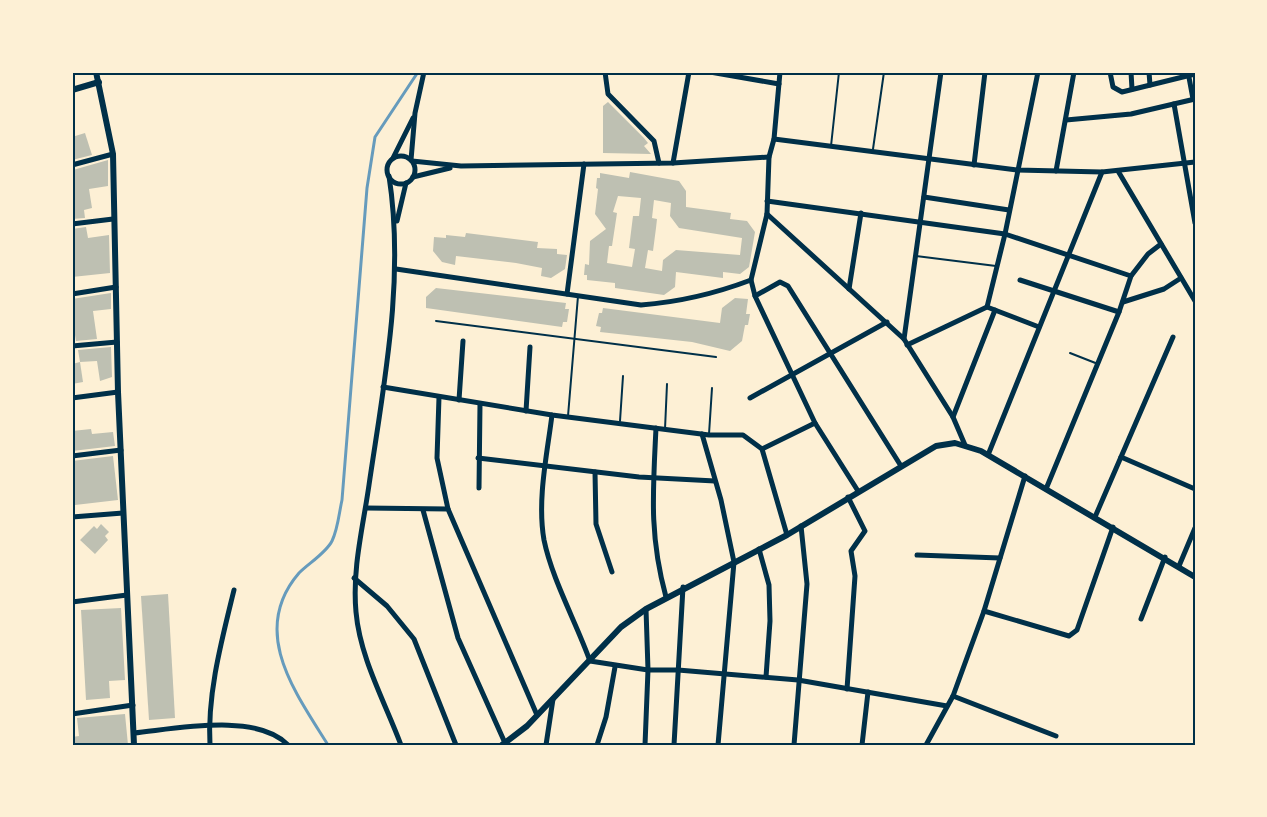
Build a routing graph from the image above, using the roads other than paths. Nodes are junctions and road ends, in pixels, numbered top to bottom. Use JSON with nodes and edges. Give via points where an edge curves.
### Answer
{"nodes":[{"id":1,"x":96,"y":72,"type":"edge"},
{"id":2,"x":424,"y":72,"type":"edge"},
{"id":3,"x":605,"y":72,"type":"edge"},
{"id":4,"x":689,"y":72,"type":"edge"},
{"id":5,"x":710,"y":72,"type":"edge"},
{"id":6,"x":780,"y":72,"type":"edge"},
{"id":7,"x":839,"y":72,"type":"edge"},
{"id":8,"x":884,"y":72,"type":"edge"},
{"id":9,"x":941,"y":72,"type":"edge"},
{"id":10,"x":986,"y":72,"type":"edge"},
{"id":11,"x":1038,"y":72,"type":"edge"},
{"id":12,"x":1074,"y":72,"type":"edge"},
{"id":13,"x":1110,"y":72,"type":"edge"},
{"id":14,"x":1131,"y":72,"type":"edge"},
{"id":15,"x":1149,"y":72,"type":"edge"},
{"id":16,"x":1191,"y":74,"type":"edge"},
{"id":17,"x":99,"y":82,"type":"junction"},
{"id":18,"x":779,"y":84,"type":"junction"},
{"id":19,"x":1150,"y":85,"type":"junction"},
{"id":20,"x":1132,"y":89,"type":"junction"},
{"id":21,"x":72,"y":90,"type":"edge"},
{"id":22,"x":1194,"y":99,"type":"edge"},
{"id":23,"x":1174,"y":104,"type":"junction"},
{"id":24,"x":415,"y":113,"type":"junction"},
{"id":25,"x":1066,"y":120,"type":"junction"},
{"id":26,"x":774,"y":139,"type":"junction"},
{"id":27,"x":831,"y":146,"type":"junction"},
{"id":28,"x":873,"y":151,"type":"junction"},
{"id":29,"x":113,"y":154,"type":"junction"},
{"id":30,"x":769,"y":156,"type":"junction"},
{"id":31,"x":392,"y":159,"type":"junction"},
{"id":32,"x":928,"y":160,"type":"junction"},
{"id":33,"x":412,"y":161,"type":"junction"},
{"id":34,"x":1195,"y":162,"type":"edge"},
{"id":35,"x":659,"y":163,"type":"junction"},
{"id":36,"x":673,"y":163,"type":"junction"},
{"id":37,"x":1185,"y":163,"type":"junction"},
{"id":38,"x":584,"y":164,"type":"junction"},
{"id":39,"x":72,"y":165,"type":"edge"},
{"id":40,"x":974,"y":165,"type":"junction"},
{"id":41,"x":461,"y":166,"type":"junction"},
{"id":42,"x":1017,"y":170,"type":"junction"},
{"id":43,"x":1056,"y":171,"type":"junction"},
{"id":44,"x":1118,"y":171,"type":"junction"},
{"id":45,"x":1102,"y":172,"type":"junction"},
{"id":46,"x":389,"y":176,"type":"junction"},
{"id":47,"x":413,"y":177,"type":"junction"},
{"id":48,"x":406,"y":183,"type":"junction"},
{"id":49,"x":924,"y":197,"type":"junction"},
{"id":50,"x":767,"y":201,"type":"junction"},
{"id":51,"x":1009,"y":210,"type":"junction"},
{"id":52,"x":861,"y":213,"type":"junction"},
{"id":53,"x":767,"y":214,"type":"junction"},
{"id":54,"x":113,"y":219,"type":"junction"},
{"id":55,"x":1195,"y":219,"type":"edge"},
{"id":56,"x":921,"y":221,"type":"junction"},
{"id":57,"x":72,"y":224,"type":"edge"},
{"id":58,"x":395,"y":229,"type":"junction"},
{"id":59,"x":1005,"y":234,"type":"junction"},
{"id":60,"x":1161,"y":244,"type":"junction"},
{"id":61,"x":916,"y":256,"type":"junction"},
{"id":62,"x":1068,"y":256,"type":"junction"},
{"id":63,"x":997,"y":266,"type":"junction"},
{"id":64,"x":396,"y":269,"type":"junction"},
{"id":65,"x":1131,"y":276,"type":"junction"},
{"id":66,"x":1181,"y":278,"type":"junction"},
{"id":67,"x":751,"y":280,"type":"junction"},
{"id":68,"x":1020,"y":280,"type":"dead end"},
{"id":69,"x":116,"y":287,"type":"junction"},
{"id":70,"x":849,"y":289,"type":"junction"},
{"id":71,"x":1054,"y":291,"type":"junction"},
{"id":72,"x":72,"y":294,"type":"edge"},
{"id":73,"x":567,"y":294,"type":"junction"},
{"id":74,"x":578,"y":296,"type":"junction"},
{"id":75,"x":755,"y":296,"type":"junction"},
{"id":76,"x":1195,"y":301,"type":"edge"},
{"id":77,"x":1123,"y":302,"type":"junction"},
{"id":78,"x":987,"y":307,"type":"junction"},
{"id":79,"x":995,"y":310,"type":"junction"},
{"id":80,"x":1119,"y":312,"type":"junction"},
{"id":81,"x":436,"y":321,"type":"dead end"},
{"id":82,"x":887,"y":322,"type":"junction"},
{"id":83,"x":1039,"y":327,"type":"junction"},
{"id":84,"x":1173,"y":336,"type":"dead end"},
{"id":85,"x":463,"y":341,"type":"dead end"},
{"id":86,"x":574,"y":341,"type":"junction"},
{"id":87,"x":117,"y":342,"type":"junction"},
{"id":88,"x":905,"y":342,"type":"junction"},
{"id":89,"x":72,"y":345,"type":"edge"},
{"id":90,"x":530,"y":347,"type":"dead end"},
{"id":91,"x":1070,"y":352,"type":"dead end"},
{"id":92,"x":830,"y":355,"type":"junction"},
{"id":93,"x":716,"y":357,"type":"dead end"},
{"id":94,"x":1098,"y":364,"type":"junction"},
{"id":95,"x":623,"y":376,"type":"dead end"},
{"id":96,"x":793,"y":377,"type":"junction"},
{"id":97,"x":667,"y":384,"type":"dead end"},
{"id":98,"x":383,"y":387,"type":"junction"},
{"id":99,"x":712,"y":388,"type":"dead end"},
{"id":100,"x":118,"y":392,"type":"junction"},
{"id":101,"x":439,"y":397,"type":"junction"},
{"id":102,"x":72,"y":398,"type":"edge"},
{"id":103,"x":750,"y":398,"type":"dead end"},
{"id":104,"x":459,"y":400,"type":"junction"},
{"id":105,"x":480,"y":404,"type":"junction"},
{"id":106,"x":526,"y":411,"type":"junction"},
{"id":107,"x":552,"y":415,"type":"junction"},
{"id":108,"x":568,"y":417,"type":"junction"},
{"id":109,"x":952,"y":417,"type":"junction"},
{"id":110,"x":815,"y":423,"type":"junction"},
{"id":111,"x":620,"y":424,"type":"junction"},
{"id":112,"x":656,"y":428,"type":"junction"},
{"id":113,"x":665,"y":429,"type":"junction"},
{"id":114,"x":705,"y":434,"type":"junction"},
{"id":115,"x":965,"y":445,"type":"junction"},
{"id":116,"x":762,"y":449,"type":"junction"},
{"id":117,"x":121,"y":450,"type":"junction"},
{"id":118,"x":988,"y":455,"type":"junction"},
{"id":119,"x":72,"y":456,"type":"edge"},
{"id":120,"x":1121,"y":457,"type":"junction"},
{"id":121,"x":478,"y":458,"type":"junction"},
{"id":122,"x":546,"y":466,"type":"junction"},
{"id":123,"x":901,"y":466,"type":"junction"},
{"id":124,"x":595,"y":472,"type":"junction"},
{"id":125,"x":1025,"y":476,"type":"junction"},
{"id":126,"x":653,"y":478,"type":"junction"},
{"id":127,"x":715,"y":482,"type":"junction"},
{"id":128,"x":479,"y":488,"type":"dead end"},
{"id":129,"x":1046,"y":489,"type":"junction"},
{"id":130,"x":1195,"y":489,"type":"edge"},
{"id":131,"x":858,"y":491,"type":"junction"},
{"id":132,"x":848,"y":497,"type":"junction"},
{"id":133,"x":366,"y":508,"type":"junction"},
{"id":134,"x":448,"y":509,"type":"junction"},
{"id":135,"x":423,"y":510,"type":"junction"},
{"id":136,"x":123,"y":513,"type":"junction"},
{"id":137,"x":72,"y":517,"type":"edge"},
{"id":138,"x":1095,"y":517,"type":"junction"},
{"id":139,"x":801,"y":526,"type":"junction"},
{"id":140,"x":1113,"y":527,"type":"junction"},
{"id":141,"x":1195,"y":528,"type":"edge"},
{"id":142,"x":787,"y":535,"type":"junction"},
{"id":143,"x":759,"y":549,"type":"junction"},
{"id":144,"x":917,"y":555,"type":"dead end"},
{"id":145,"x":1165,"y":557,"type":"junction"},
{"id":146,"x":1000,"y":558,"type":"junction"},
{"id":147,"x":734,"y":562,"type":"junction"},
{"id":148,"x":1179,"y":566,"type":"junction"},
{"id":149,"x":612,"y":572,"type":"dead end"},
{"id":150,"x":1195,"y":577,"type":"edge"},
{"id":151,"x":354,"y":578,"type":"junction"},
{"id":152,"x":683,"y":587,"type":"junction"},
{"id":153,"x":234,"y":590,"type":"dead end"},
{"id":154,"x":127,"y":595,"type":"junction"},
{"id":155,"x":666,"y":597,"type":"junction"},
{"id":156,"x":72,"y":602,"type":"edge"},
{"id":157,"x":646,"y":609,"type":"junction"},
{"id":158,"x":984,"y":610,"type":"junction"},
{"id":159,"x":1141,"y":619,"type":"dead end"},
{"id":160,"x":590,"y":661,"type":"junction"},
{"id":161,"x":615,"y":667,"type":"junction"},
{"id":162,"x":648,"y":670,"type":"junction"},
{"id":163,"x":678,"y":670,"type":"junction"},
{"id":164,"x":723,"y":673,"type":"junction"},
{"id":165,"x":766,"y":677,"type":"junction"},
{"id":166,"x":798,"y":680,"type":"junction"},
{"id":167,"x":847,"y":688,"type":"junction"},
{"id":168,"x":868,"y":692,"type":"junction"},
{"id":169,"x":952,"y":696,"type":"junction"},
{"id":170,"x":553,"y":699,"type":"junction"},
{"id":171,"x":133,"y":705,"type":"junction"},
{"id":172,"x":947,"y":706,"type":"junction"},
{"id":173,"x":72,"y":708,"type":"edge"},
{"id":174,"x":72,"y":714,"type":"edge"},
{"id":175,"x":537,"y":715,"type":"junction"},
{"id":176,"x":209,"y":726,"type":"junction"},
{"id":177,"x":134,"y":733,"type":"junction"},
{"id":178,"x":1056,"y":736,"type":"dead end"},
{"id":179,"x":504,"y":744,"type":"edge"},
{"id":180,"x":134,"y":745,"type":"edge"},
{"id":181,"x":210,"y":745,"type":"edge"},
{"id":182,"x":288,"y":745,"type":"edge"},
{"id":183,"x":401,"y":745,"type":"edge"},
{"id":184,"x":456,"y":745,"type":"edge"},
{"id":185,"x":546,"y":745,"type":"edge"},
{"id":186,"x":597,"y":745,"type":"edge"},
{"id":187,"x":645,"y":745,"type":"edge"},
{"id":188,"x":674,"y":745,"type":"edge"},
{"id":189,"x":718,"y":745,"type":"edge"},
{"id":190,"x":794,"y":745,"type":"edge"},
{"id":191,"x":862,"y":745,"type":"edge"},
{"id":192,"x":926,"y":745,"type":"edge"}],
"edges":[{"from":1,"to":17,"type":"street"},
{"from":2,"to":24,"type":"street"},
{"from":3,"to":35,"type":"street","via":[[608,94],[654,141]]},
{"from":4,"to":36,"type":"street"},
{"from":5,"to":18,"type":"street"},
{"from":6,"to":18,"type":"street"},
{"from":7,"to":27,"type":"lane"},
{"from":8,"to":28,"type":"lane"},
{"from":9,"to":32,"type":"street"},
{"from":10,"to":40,"type":"street"},
{"from":11,"to":42,"type":"street"},
{"from":12,"to":25,"type":"street"},
{"from":13,"to":20,"type":"street","via":[[1113,87]]},
{"from":14,"to":20,"type":"street"},
{"from":15,"to":19,"type":"street"},
{"from":16,"to":19,"type":"street"},
{"from":16,"to":22,"type":"street"},
{"from":17,"to":21,"type":"street"},
{"from":17,"to":29,"type":"street"},
{"from":18,"to":26,"type":"street"},
{"from":19,"to":20,"type":"street"},
{"from":22,"to":23,"type":"street"},
{"from":23,"to":25,"type":"street","via":[[1131,114]]},
{"from":23,"to":37,"type":"street"},
{"from":24,"to":31,"type":"street"},
{"from":24,"to":33,"type":"street"},
{"from":25,"to":43,"type":"street"},
{"from":26,"to":27,"type":"street"},
{"from":26,"to":30,"type":"street"},
{"from":27,"to":28,"type":"street"},
{"from":28,"to":32,"type":"street"},
{"from":29,"to":39,"type":"street"},
{"from":29,"to":54,"type":"street"},
{"from":30,"to":36,"type":"street"},
{"from":30,"to":50,"type":"street"},
{"from":31,"to":33,"type":"street","via":[[402,156]]},
{"from":31,"to":46,"type":"street","via":[[387,167]]},
{"from":32,"to":40,"type":"street"},
{"from":32,"to":49,"type":"street"},
{"from":33,"to":41,"type":"street"},
{"from":33,"to":47,"type":"street"},
{"from":34,"to":37,"type":"street"},
{"from":35,"to":36,"type":"street"},
{"from":35,"to":38,"type":"street"},
{"from":37,"to":44,"type":"street"},
{"from":37,"to":55,"type":"street"},
{"from":38,"to":41,"type":"street"},
{"from":38,"to":73,"type":"street"},
{"from":40,"to":42,"type":"street"},
{"from":41,"to":47,"type":"street"},
{"from":42,"to":43,"type":"street"},
{"from":42,"to":51,"type":"street"},
{"from":43,"to":45,"type":"street"},
{"from":44,"to":45,"type":"street"},
{"from":44,"to":60,"type":"street"},
{"from":45,"to":62,"type":"street"},
{"from":46,"to":48,"type":"street","via":[[396,183]]},
{"from":46,"to":58,"type":"street"},
{"from":47,"to":48,"type":"street"},
{"from":48,"to":58,"type":"street"},
{"from":49,"to":51,"type":"street"},
{"from":49,"to":56,"type":"street"},
{"from":50,"to":52,"type":"street"},
{"from":50,"to":53,"type":"street"},
{"from":51,"to":59,"type":"street"},
{"from":52,"to":56,"type":"street"},
{"from":52,"to":70,"type":"street"},
{"from":53,"to":67,"type":"street"},
{"from":53,"to":70,"type":"street"},
{"from":54,"to":57,"type":"street"},
{"from":54,"to":69,"type":"street"},
{"from":56,"to":59,"type":"street"},
{"from":56,"to":61,"type":"street"},
{"from":58,"to":64,"type":"street"},
{"from":59,"to":62,"type":"street"},
{"from":59,"to":63,"type":"street"},
{"from":60,"to":65,"type":"street"},
{"from":60,"to":66,"type":"street"},
{"from":61,"to":63,"type":"lane"},
{"from":61,"to":88,"type":"street"},
{"from":62,"to":65,"type":"street"},
{"from":62,"to":71,"type":"street"},
{"from":63,"to":78,"type":"street"},
{"from":64,"to":73,"type":"street"},
{"from":64,"to":98,"type":"street"},
{"from":65,"to":77,"type":"street"},
{"from":66,"to":76,"type":"street"},
{"from":66,"to":77,"type":"street","via":[[1164,289]]},
{"from":67,"to":74,"type":"street","via":[[679,302],[641,305]]},
{"from":67,"to":75,"type":"street"},
{"from":68,"to":71,"type":"street"},
{"from":69,"to":72,"type":"street"},
{"from":69,"to":87,"type":"street"},
{"from":70,"to":82,"type":"street"},
{"from":71,"to":80,"type":"street"},
{"from":71,"to":83,"type":"street"},
{"from":73,"to":74,"type":"street"},
{"from":74,"to":86,"type":"lane"},
{"from":75,"to":92,"type":"street","via":[[784,282]]},
{"from":75,"to":96,"type":"street"},
{"from":77,"to":80,"type":"street"},
{"from":78,"to":79,"type":"street"},
{"from":78,"to":88,"type":"street"},
{"from":79,"to":83,"type":"street"},
{"from":79,"to":109,"type":"street"},
{"from":80,"to":94,"type":"street"},
{"from":81,"to":86,"type":"lane"},
{"from":82,"to":88,"type":"street"},
{"from":82,"to":92,"type":"street"},
{"from":83,"to":118,"type":"street"},
{"from":84,"to":120,"type":"street"},
{"from":85,"to":104,"type":"street"},
{"from":86,"to":93,"type":"lane"},
{"from":86,"to":108,"type":"lane"},
{"from":87,"to":89,"type":"street"},
{"from":87,"to":100,"type":"street"},
{"from":88,"to":109,"type":"street"},
{"from":90,"to":106,"type":"street"},
{"from":91,"to":94,"type":"lane"},
{"from":92,"to":96,"type":"street"},
{"from":92,"to":123,"type":"street"},
{"from":94,"to":129,"type":"street"},
{"from":95,"to":111,"type":"lane"},
{"from":96,"to":103,"type":"street"},
{"from":96,"to":110,"type":"street"},
{"from":97,"to":113,"type":"lane"},
{"from":98,"to":101,"type":"street"},
{"from":98,"to":133,"type":"street"},
{"from":99,"to":114,"type":"lane"},
{"from":100,"to":102,"type":"street"},
{"from":100,"to":117,"type":"street"},
{"from":101,"to":104,"type":"street"},
{"from":101,"to":134,"type":"street","via":[[437,458]]},
{"from":104,"to":105,"type":"street"},
{"from":105,"to":106,"type":"street"},
{"from":105,"to":121,"type":"street"},
{"from":106,"to":107,"type":"street"},
{"from":107,"to":108,"type":"street"},
{"from":107,"to":122,"type":"street"},
{"from":108,"to":111,"type":"street"},
{"from":109,"to":115,"type":"street"},
{"from":110,"to":116,"type":"street"},
{"from":110,"to":131,"type":"street"},
{"from":111,"to":112,"type":"street"},
{"from":112,"to":113,"type":"street"},
{"from":112,"to":126,"type":"street"},
{"from":113,"to":114,"type":"street"},
{"from":114,"to":116,"type":"street","via":[[743,435]]},
{"from":114,"to":127,"type":"street"},
{"from":115,"to":118,"type":"street"},
{"from":115,"to":123,"type":"street","via":[[936,446]]},
{"from":116,"to":142,"type":"street"},
{"from":117,"to":119,"type":"street"},
{"from":117,"to":136,"type":"street"},
{"from":118,"to":125,"type":"street"},
{"from":120,"to":130,"type":"street"},
{"from":120,"to":138,"type":"street"},
{"from":121,"to":122,"type":"street"},
{"from":121,"to":128,"type":"street"},
{"from":122,"to":124,"type":"street"},
{"from":122,"to":160,"type":"street","via":[[544,539]]},
{"from":123,"to":131,"type":"street"},
{"from":124,"to":126,"type":"street"},
{"from":124,"to":149,"type":"street","via":[[596,524]]},
{"from":125,"to":129,"type":"street"},
{"from":125,"to":146,"type":"street"},
{"from":126,"to":127,"type":"street"},
{"from":126,"to":155,"type":"street","via":[[653,544]]},
{"from":127,"to":147,"type":"street"},
{"from":129,"to":138,"type":"street"},
{"from":131,"to":132,"type":"street"},
{"from":132,"to":139,"type":"street"},
{"from":132,"to":167,"type":"street","via":[[865,531],[851,551],[855,576]]},
{"from":133,"to":135,"type":"street"},
{"from":133,"to":151,"type":"street"},
{"from":134,"to":135,"type":"street"},
{"from":134,"to":175,"type":"street"},
{"from":135,"to":179,"type":"street","via":[[458,638]]},
{"from":136,"to":137,"type":"street"},
{"from":136,"to":154,"type":"street"},
{"from":138,"to":140,"type":"street"},
{"from":139,"to":142,"type":"street"},
{"from":139,"to":166,"type":"street","via":[[807,584]]},
{"from":140,"to":145,"type":"street"},
{"from":140,"to":158,"type":"street","via":[[1077,630],[1070,636]]},
{"from":141,"to":148,"type":"street"},
{"from":142,"to":143,"type":"street"},
{"from":143,"to":147,"type":"street"},
{"from":143,"to":165,"type":"street","via":[[769,585]]},
{"from":144,"to":146,"type":"street"},
{"from":145,"to":148,"type":"street"},
{"from":145,"to":159,"type":"street"},
{"from":146,"to":158,"type":"street"},
{"from":147,"to":152,"type":"street"},
{"from":147,"to":164,"type":"street"},
{"from":148,"to":150,"type":"street"},
{"from":151,"to":183,"type":"street","via":[[360,638]]},
{"from":151,"to":184,"type":"street","via":[[393,611],[414,639]]},
{"from":152,"to":155,"type":"street"},
{"from":152,"to":163,"type":"street"},
{"from":153,"to":176,"type":"street"},
{"from":154,"to":156,"type":"street"},
{"from":154,"to":171,"type":"street"},
{"from":155,"to":157,"type":"street"},
{"from":157,"to":160,"type":"street","via":[[621,627]]},
{"from":157,"to":162,"type":"street"},
{"from":158,"to":169,"type":"street"},
{"from":160,"to":161,"type":"street"},
{"from":160,"to":170,"type":"street"},
{"from":161,"to":162,"type":"street"},
{"from":161,"to":186,"type":"street"},
{"from":162,"to":163,"type":"street"},
{"from":162,"to":187,"type":"street"},
{"from":163,"to":164,"type":"street"},
{"from":163,"to":188,"type":"street"},
{"from":164,"to":165,"type":"street"},
{"from":164,"to":189,"type":"street"},
{"from":165,"to":166,"type":"street"},
{"from":166,"to":167,"type":"street"},
{"from":166,"to":190,"type":"street"},
{"from":167,"to":168,"type":"street"},
{"from":168,"to":172,"type":"street"},
{"from":168,"to":191,"type":"street"},
{"from":169,"to":172,"type":"street"},
{"from":169,"to":178,"type":"street"},
{"from":170,"to":175,"type":"street"},
{"from":170,"to":185,"type":"street"},
{"from":171,"to":174,"type":"street"},
{"from":171,"to":177,"type":"street"},
{"from":172,"to":192,"type":"street"},
{"from":173,"to":174,"type":"street"},
{"from":175,"to":179,"type":"street"},
{"from":176,"to":177,"type":"street"},
{"from":176,"to":181,"type":"street"},
{"from":176,"to":182,"type":"street","via":[[260,729]]},
{"from":177,"to":180,"type":"street"}]}
